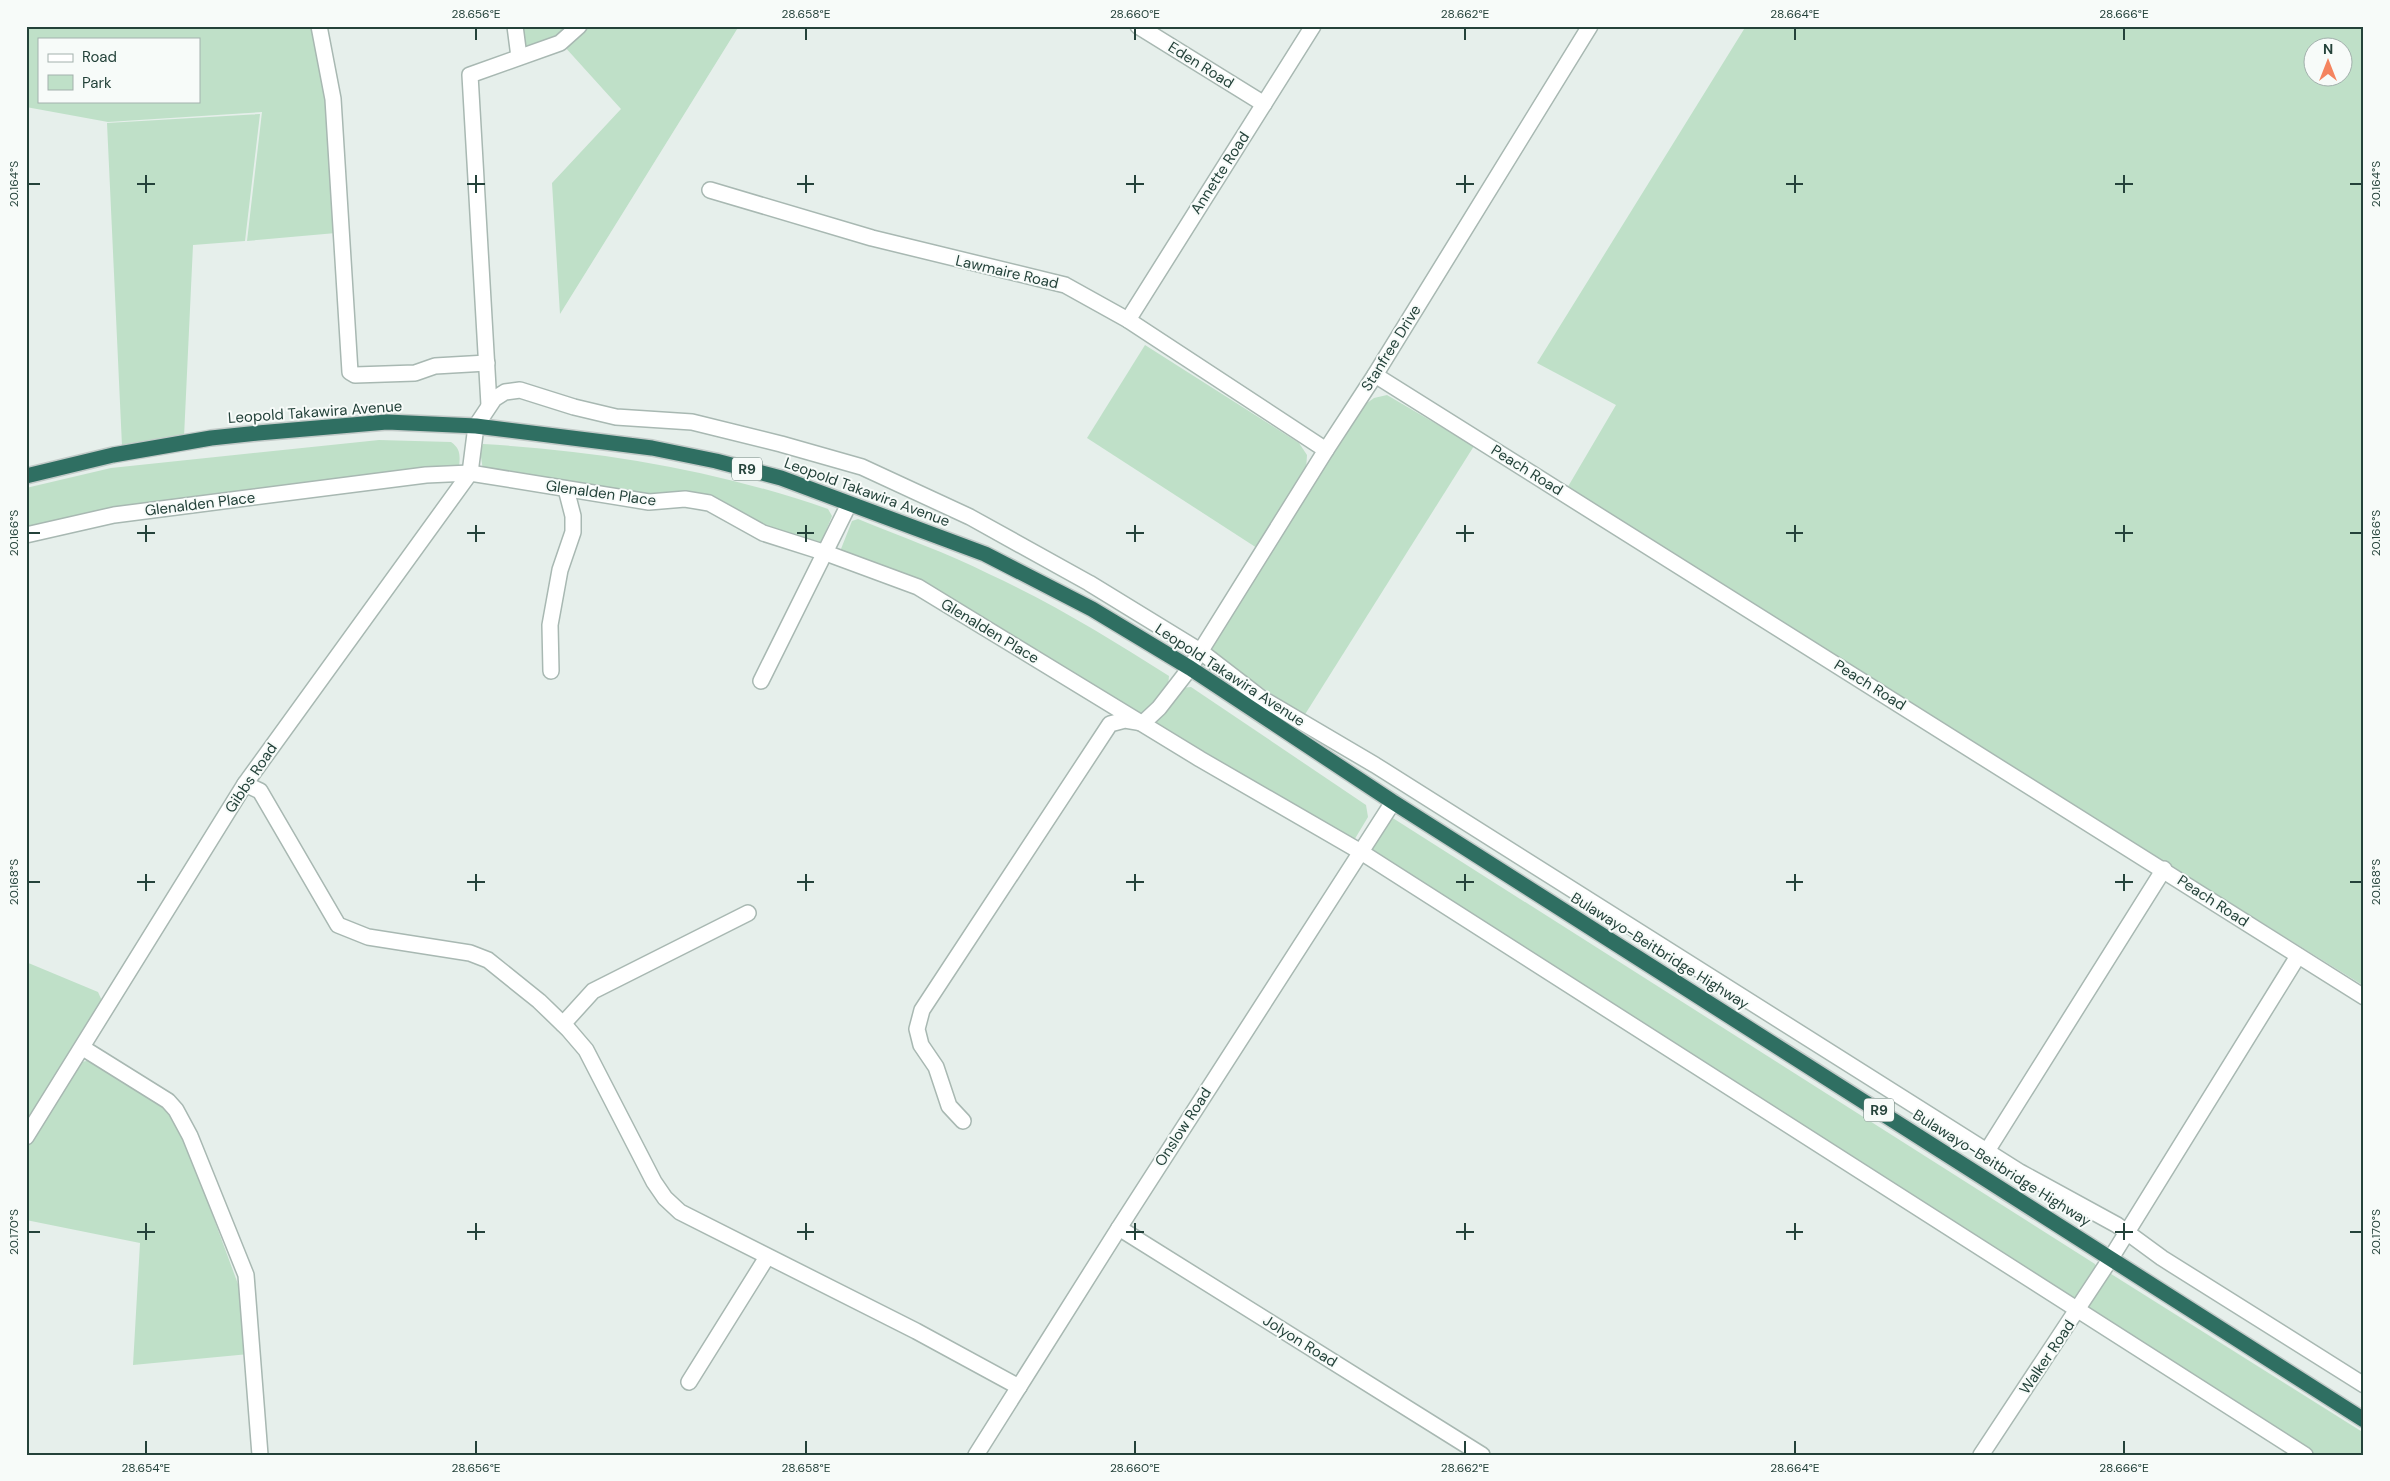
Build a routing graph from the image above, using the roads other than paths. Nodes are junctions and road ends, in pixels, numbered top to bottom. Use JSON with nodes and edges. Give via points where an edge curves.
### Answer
{"nodes":[{"id":1,"x":319,"y":26,"type":"edge"},
{"id":2,"x":515,"y":26,"type":"edge"},
{"id":3,"x":580,"y":26,"type":"edge"},
{"id":4,"x":1138,"y":26,"type":"edge"},
{"id":5,"x":1312,"y":26,"type":"edge"},
{"id":6,"x":1590,"y":26,"type":"edge"},
{"id":7,"x":519,"y":58,"type":"junction"},
{"id":8,"x":1264,"y":104,"type":"junction"},
{"id":9,"x":710,"y":190,"type":"dead end"},
{"id":10,"x":1128,"y":320,"type":"junction"},
{"id":11,"x":487,"y":364,"type":"junction"},
{"id":12,"x":1375,"y":375,"type":"junction"},
{"id":13,"x":489,"y":405,"type":"junction"},
{"id":14,"x":476,"y":426,"type":"junction"},
{"id":15,"x":1326,"y":450,"type":"junction"},
{"id":16,"x":470,"y":473,"type":"junction"},
{"id":17,"x":26,"y":476,"type":"edge"},
{"id":18,"x":566,"y":489,"type":"junction"},
{"id":19,"x":849,"y":504,"type":"junction"},
{"id":20,"x":26,"y":535,"type":"edge"},
{"id":21,"x":826,"y":553,"type":"junction"},
{"id":22,"x":1200,"y":651,"type":"junction"},
{"id":23,"x":1190,"y":668,"type":"junction"},
{"id":24,"x":551,"y":671,"type":"dead end"},
{"id":25,"x":761,"y":681,"type":"dead end"},
{"id":26,"x":1143,"y":723,"type":"junction"},
{"id":27,"x":1340,"y":744,"type":"junction"},
{"id":28,"x":1329,"y":760,"type":"junction"},
{"id":29,"x":1374,"y":766,"type":"junction"},
{"id":30,"x":1362,"y":782,"type":"junction"},
{"id":31,"x":245,"y":784,"type":"junction"},
{"id":32,"x":1393,"y":802,"type":"junction"},
{"id":33,"x":1361,"y":852,"type":"junction"},
{"id":34,"x":2164,"y":869,"type":"junction"},
{"id":35,"x":1567,"y":888,"type":"junction"},
{"id":36,"x":1540,"y":895,"type":"junction"},
{"id":37,"x":748,"y":913,"type":"dead end"},
{"id":38,"x":2298,"y":956,"type":"junction"},
{"id":39,"x":2364,"y":997,"type":"edge"},
{"id":40,"x":563,"y":1024,"type":"junction"},
{"id":41,"x":83,"y":1048,"type":"junction"},
{"id":42,"x":963,"y":1121,"type":"dead end"},
{"id":43,"x":26,"y":1137,"type":"edge"},
{"id":44,"x":1987,"y":1151,"type":"junction"},
{"id":45,"x":1119,"y":1228,"type":"junction"},
{"id":46,"x":2127,"y":1232,"type":"junction"},
{"id":47,"x":767,"y":1256,"type":"junction"},
{"id":48,"x":2111,"y":1258,"type":"junction"},
{"id":49,"x":2078,"y":1310,"type":"junction"},
{"id":50,"x":688,"y":1382,"type":"dead end"},
{"id":51,"x":2364,"y":1385,"type":"edge"},
{"id":52,"x":1019,"y":1387,"type":"junction"},
{"id":53,"x":2364,"y":1420,"type":"edge"},
{"id":54,"x":260,"y":1455,"type":"edge"},
{"id":55,"x":976,"y":1455,"type":"edge"},
{"id":56,"x":1482,"y":1455,"type":"edge"},
{"id":57,"x":1982,"y":1455,"type":"edge"},
{"id":58,"x":2305,"y":1455,"type":"edge"}],
"edges":[{"from":1,"to":11,"type":"street","via":[[333,99],[350,372],[355,375],[415,372],[435,366]]},
{"from":2,"to":7,"type":"street"},
{"from":3,"to":7,"type":"street","via":[[560,43]]},
{"from":4,"to":8,"type":"street","name":"Eden Road"},
{"from":5,"to":8,"type":"street","name":"Annette Road"},
{"from":6,"to":12,"type":"street","name":"Stanfree Drive"},
{"from":7,"to":11,"type":"street","via":[[470,75]]},
{"from":8,"to":10,"type":"street","name":"Annette Road"},
{"from":9,"to":10,"type":"street","name":"Lawmaire Road","via":[[935,255],[1048,280],[1082,293]]},
{"from":10,"to":15,"type":"street","name":"Lawmaire Road"},
{"from":11,"to":13,"type":"street"},
{"from":12,"to":15,"type":"street","name":"Stanfree Drive"},
{"from":12,"to":34,"type":"street","name":"Peach Road"},
{"from":13,"to":14,"type":"street"},
{"from":13,"to":22,"type":"street","via":[[500,394],[520,390],[616,417],[692,422],[862,467],[970,517],[1089,583]]},
{"from":14,"to":16,"type":"street","name":"Gibbs Road"},
{"from":14,"to":17,"type":"highway","name":"Leopold Takawira Avenue","number":"R9","via":[[387,422],[211,438],[113,455]]},
{"from":14,"to":19,"type":"highway","name":"Leopold Takawira Avenue","number":"R9","via":[[584,438],[698,457],[781,478]]},
{"from":15,"to":22,"type":"street","name":"Stanfree Drive"},
{"from":16,"to":18,"type":"street","name":"Glenalden Place"},
{"from":16,"to":20,"type":"street","name":"Glenalden Place","via":[[426,475],[114,515]]},
{"from":16,"to":31,"type":"street","name":"Gibbs Road"},
{"from":18,"to":21,"type":"street","name":"Glenalden Place","via":[[649,502],[685,499],[709,503],[763,533]]},
{"from":18,"to":24,"type":"street","via":[[574,516],[573,532],[560,570],[550,625]]},
{"from":19,"to":21,"type":"street"},
{"from":19,"to":23,"type":"highway","name":"Leopold Takawira Avenue","number":"R9","via":[[984,554],[1092,609]]},
{"from":21,"to":25,"type":"street"},
{"from":21,"to":26,"type":"street","name":"Glenalden Place","via":[[918,587]]},
{"from":22,"to":23,"type":"street","name":"Stanfree Drive"},
{"from":22,"to":27,"type":"street","via":[[1261,698]]},
{"from":23,"to":26,"type":"street","name":"Stanfree Drive"},
{"from":23,"to":28,"type":"highway","name":"Leopold Takawira Avenue","number":"R9"},
{"from":26,"to":33,"type":"street","name":"Glenalden Place"},
{"from":26,"to":42,"type":"street","via":[[1125,720],[1110,724],[922,1010],[917,1029],[921,1045],[936,1067],[949,1106]]},
{"from":27,"to":28,"type":"street"},
{"from":27,"to":29,"type":"street"},
{"from":28,"to":30,"type":"highway","name":"Leopold Takawira Avenue","number":"R9"},
{"from":29,"to":30,"type":"street"},
{"from":29,"to":35,"type":"street"},
{"from":30,"to":32,"type":"highway","name":"Leopold Takawira Avenue","number":"R9"},
{"from":31,"to":40,"type":"street","via":[[260,791],[338,925],[368,937],[470,953],[488,960]]},
{"from":31,"to":41,"type":"street","name":"Gibbs Road","via":[[161,916]]},
{"from":32,"to":33,"type":"street","name":"Onslow Road"},
{"from":32,"to":36,"type":"highway","name":"Bulawayo-Beitbridge Highway","number":"R9"},
{"from":33,"to":45,"type":"street","name":"Onslow Road"},
{"from":33,"to":49,"type":"street","name":"Glenalden Place"},
{"from":34,"to":38,"type":"street","name":"Peach Road"},
{"from":34,"to":44,"type":"street"},
{"from":35,"to":36,"type":"street"},
{"from":35,"to":44,"type":"street"},
{"from":36,"to":48,"type":"highway","name":"Bulawayo-Beitbridge Highway","number":"R9"},
{"from":37,"to":40,"type":"street","via":[[593,991]]},
{"from":38,"to":39,"type":"street","name":"Peach Road"},
{"from":38,"to":46,"type":"street","name":"Walker Road"},
{"from":40,"to":47,"type":"street","via":[[586,1050],[665,1198],[680,1212]]},
{"from":41,"to":43,"type":"street","name":"Gibbs Road"},
{"from":41,"to":54,"type":"street","via":[[168,1101],[190,1136],[246,1275]]},
{"from":44,"to":46,"type":"street"},
{"from":45,"to":52,"type":"street","name":"Onslow Road"},
{"from":45,"to":56,"type":"street","name":"Jolyon Road"},
{"from":46,"to":48,"type":"street","name":"Walker Road"},
{"from":46,"to":51,"type":"street","via":[[2162,1258]]},
{"from":47,"to":50,"type":"street"},
{"from":47,"to":52,"type":"street","via":[[916,1330]]},
{"from":48,"to":49,"type":"street","name":"Walker Road"},
{"from":48,"to":53,"type":"highway","name":"Bulawayo-Beitbridge Highway","number":"R9"},
{"from":49,"to":57,"type":"street","name":"Walker Road"},
{"from":49,"to":58,"type":"street","name":"Glenalden Place"},
{"from":52,"to":55,"type":"street","name":"Onslow Road"}]}
